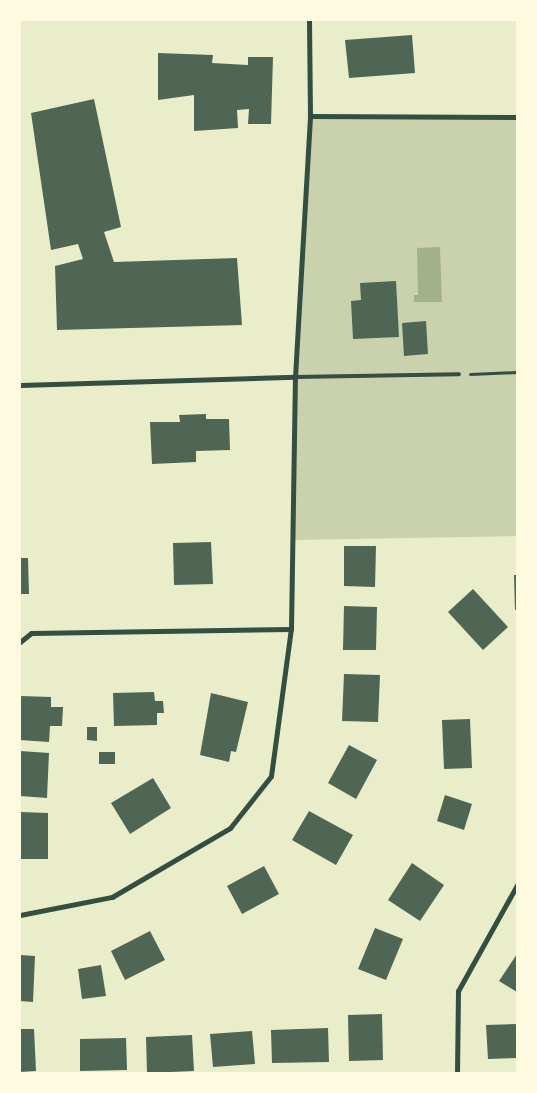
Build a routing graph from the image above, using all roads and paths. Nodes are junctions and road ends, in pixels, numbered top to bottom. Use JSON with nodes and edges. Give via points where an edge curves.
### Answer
{"nodes":[{"id":1,"x":309,"y":20,"type":"edge"},
{"id":2,"x":310,"y":116,"type":"junction"},
{"id":3,"x":517,"y":117,"type":"edge"},
{"id":4,"x":517,"y":372,"type":"edge"},
{"id":5,"x":460,"y":374,"type":"joint"},
{"id":6,"x":295,"y":377,"type":"junction"},
{"id":7,"x":20,"y":385,"type":"edge"},
{"id":8,"x":291,"y":629,"type":"junction"},
{"id":9,"x":20,"y":642,"type":"edge"},
{"id":10,"x":517,"y":885,"type":"edge"},
{"id":11,"x":20,"y":915,"type":"edge"},
{"id":12,"x":457,"y":1073,"type":"edge"}],
"edges":[{"from":1,"to":2,"type":"street"},
{"from":2,"to":3,"type":"street"},
{"from":2,"to":6,"type":"street"},
{"from":4,"to":5,"type":"path"},
{"from":5,"to":6,"type":"lane"},
{"from":6,"to":7,"type":"street"},
{"from":6,"to":8,"type":"street"},
{"from":8,"to":9,"type":"street","via":[[31,633]]},
{"from":8,"to":11,"type":"street","via":[[271,776],[230,828],[112,897]]},
{"from":10,"to":12,"type":"street","via":[[458,991]]}]}
